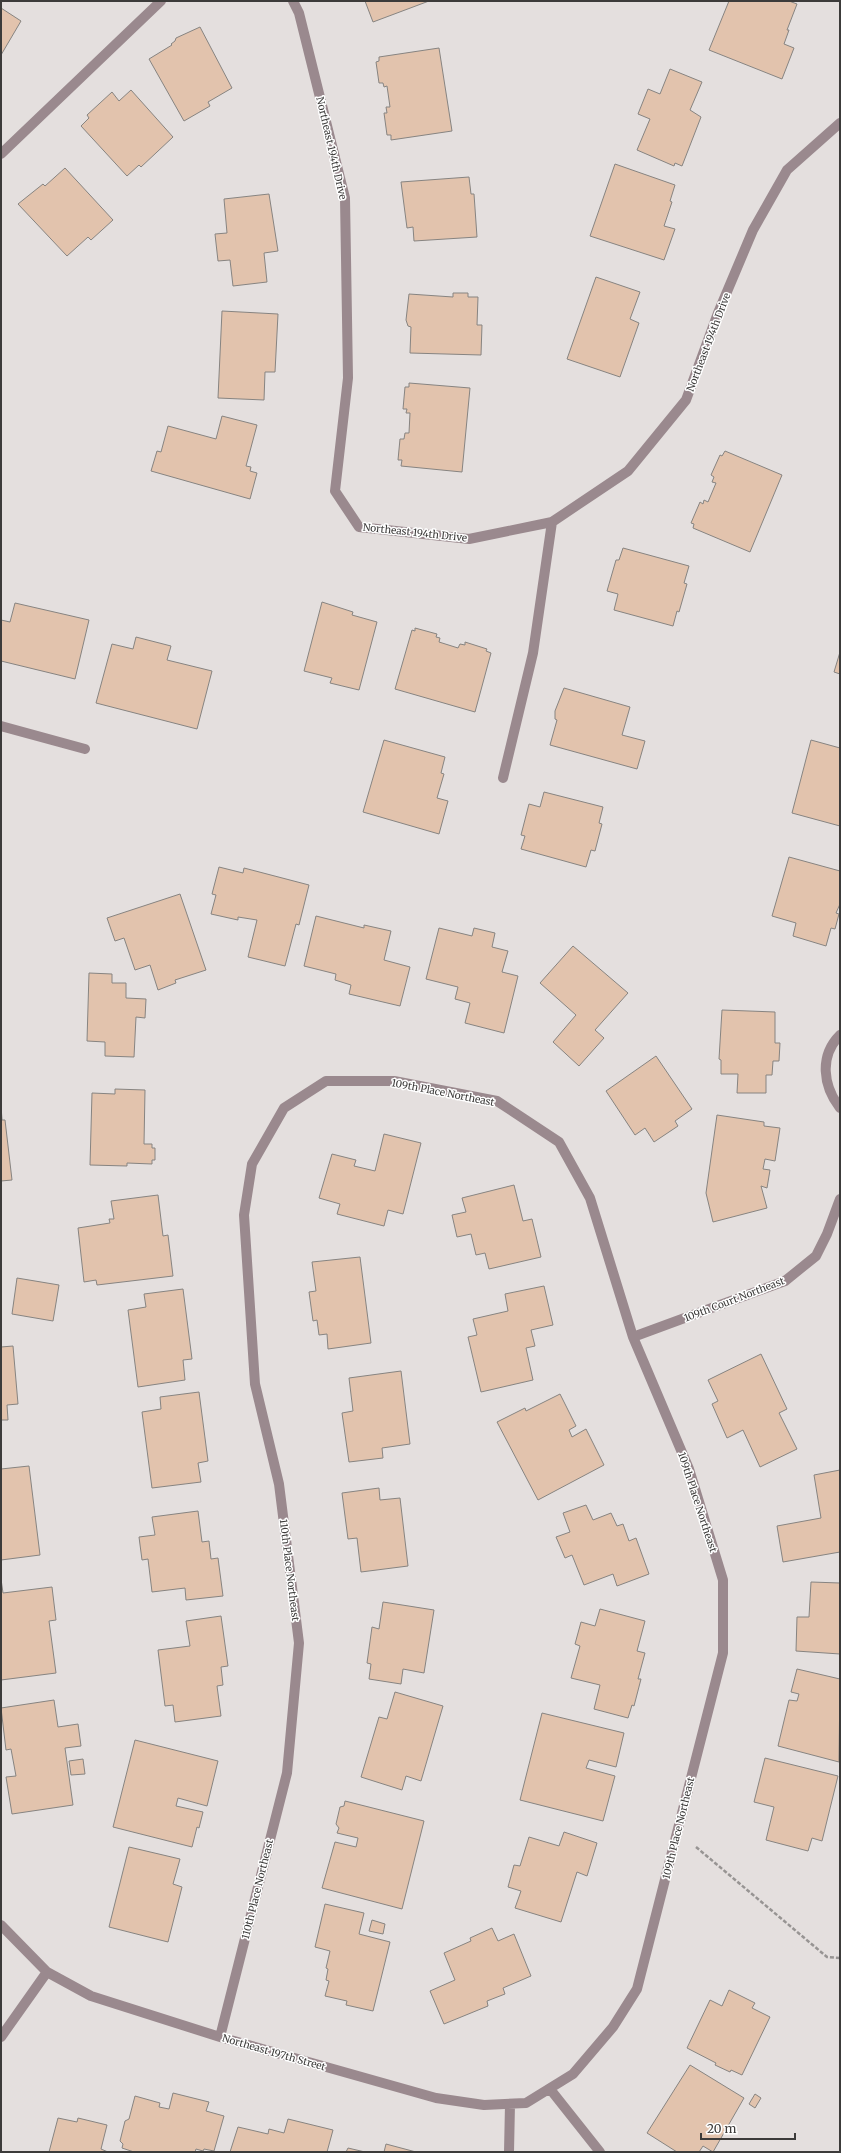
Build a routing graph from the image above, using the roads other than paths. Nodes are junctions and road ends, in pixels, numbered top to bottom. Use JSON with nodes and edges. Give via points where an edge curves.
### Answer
{"nodes":[{"id":1,"x":160,"y":1,"type":"edge"},
{"id":2,"x":293,"y":1,"type":"edge"},
{"id":3,"x":840,"y":124,"type":"edge"},
{"id":4,"x":1,"y":154,"type":"edge"},
{"id":5,"x":552,"y":522,"type":"junction"},
{"id":6,"x":1,"y":726,"type":"edge"},
{"id":7,"x":84,"y":750,"type":"dead end"},
{"id":8,"x":502,"y":778,"type":"dead end"},
{"id":9,"x":840,"y":1035,"type":"edge"},
{"id":10,"x":284,"y":1108,"type":"joint"},
{"id":11,"x":840,"y":1108,"type":"edge"},
{"id":12,"x":840,"y":1199,"type":"edge"},
{"id":13,"x":633,"y":1337,"type":"junction"},
{"id":14,"x":1,"y":1925,"type":"edge"},
{"id":15,"x":47,"y":1972,"type":"junction"},
{"id":16,"x":1,"y":2037,"type":"edge"},
{"id":17,"x":220,"y":2037,"type":"junction"},
{"id":18,"x":550,"y":2089,"type":"junction"},
{"id":19,"x":526,"y":2103,"type":"joint"},
{"id":20,"x":510,"y":2104,"type":"junction"},
{"id":21,"x":509,"y":2152,"type":"edge"},
{"id":22,"x":600,"y":2152,"type":"edge"}],
"edges":[{"from":1,"to":4,"type":"street"},
{"from":2,"to":5,"type":"street","name":"Northeast 194th Drive","via":[[299,13],[345,198],[348,378],[335,491],[359,527],[469,539]]},
{"from":3,"to":5,"type":"street","name":"Northeast 194th Drive","via":[[787,170],[753,230],[718,313],[686,400],[628,471]]},
{"from":5,"to":8,"type":"street","via":[[533,653]]},
{"from":6,"to":7,"type":"street"},
{"from":9,"to":11,"type":"street","via":[[828,1052],[825,1067],[826,1083]]},
{"from":10,"to":13,"type":"street","name":"109th Place Northeast","via":[[326,1081],[394,1081],[497,1101],[559,1142],[590,1198]]},
{"from":10,"to":17,"type":"street","name":"110th Place Northeast","via":[[252,1164],[244,1215],[254,1384],[279,1484],[300,1643],[287,1773]]},
{"from":12,"to":13,"type":"street","name":"109th Court Northeast","via":[[828,1234],[816,1256],[785,1281]]},
{"from":13,"to":18,"type":"street","name":"109th Place Northeast","via":[[688,1470],[723,1580],[724,1653],[637,1989],[613,2027],[573,2074]]},
{"from":14,"to":15,"type":"street","name":"Northeast 197th Street"},
{"from":15,"to":16,"type":"street"},
{"from":15,"to":17,"type":"street","name":"Northeast 197th Street","via":[[91,1996]]},
{"from":17,"to":20,"type":"street","name":"Northeast 197th Street","via":[[436,2098],[484,2105]]},
{"from":18,"to":19,"type":"street","name":"109th Place Northeast"},
{"from":18,"to":22,"type":"street"},
{"from":19,"to":20,"type":"street","name":"Northeast 197th Street"},
{"from":20,"to":21,"type":"street"}]}
